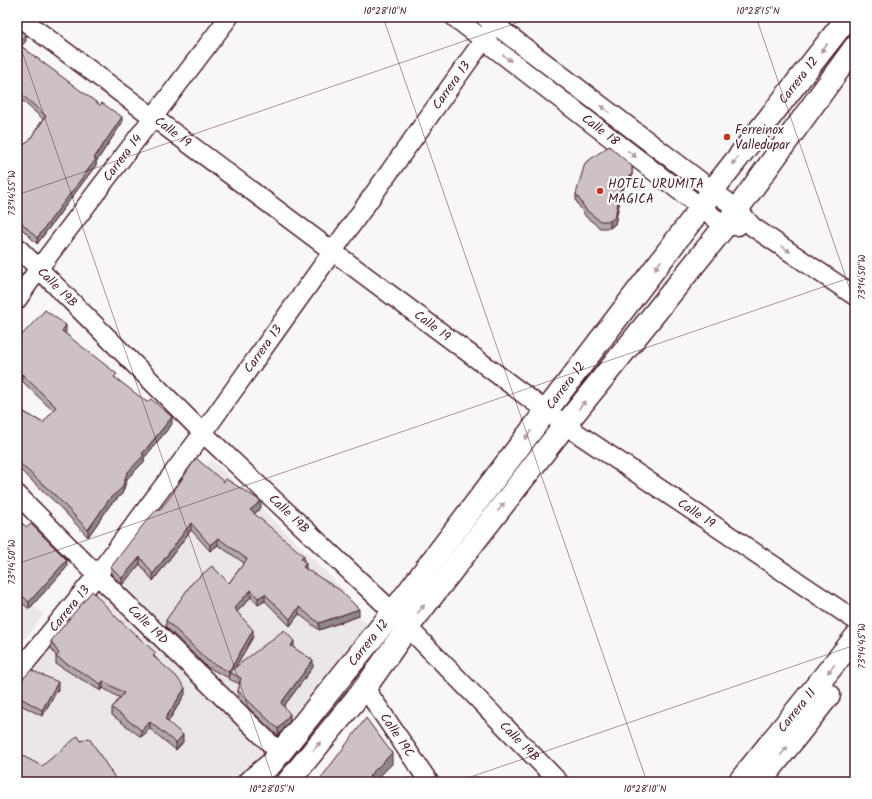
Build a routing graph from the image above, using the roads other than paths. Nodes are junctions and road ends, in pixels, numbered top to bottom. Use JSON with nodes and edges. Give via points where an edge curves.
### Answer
{"nodes":[{"id":1,"x":20,"y":17,"type":"edge"},
{"id":2,"x":229,"y":17,"type":"edge"},
{"id":3,"x":454,"y":17,"type":"edge"},
{"id":4,"x":848,"y":17,"type":"edge"},
{"id":5,"x":493,"y":19,"type":"edge"},
{"id":6,"x":483,"y":39,"type":"junction"},
{"id":7,"x":855,"y":47,"type":"edge"},
{"id":8,"x":154,"y":116,"type":"junction"},
{"id":9,"x":707,"y":199,"type":"junction"},
{"id":10,"x":731,"y":218,"type":"junction"},
{"id":11,"x":17,"y":247,"type":"edge"},
{"id":12,"x":333,"y":252,"type":"junction"},
{"id":13,"x":39,"y":268,"type":"junction"},
{"id":14,"x":855,"y":296,"type":"edge"},
{"id":15,"x":17,"y":300,"type":"edge"},
{"id":16,"x":546,"y":411,"type":"junction"},
{"id":17,"x":565,"y":425,"type":"junction"},
{"id":18,"x":203,"y":433,"type":"junction"},
{"id":19,"x":17,"y":494,"type":"edge"},
{"id":20,"x":97,"y":575,"type":"junction"},
{"id":21,"x":393,"y":612,"type":"junction"},
{"id":22,"x":855,"y":620,"type":"edge"},
{"id":23,"x":408,"y":627,"type":"junction"},
{"id":24,"x":855,"y":638,"type":"edge"},
{"id":25,"x":855,"y":662,"type":"edge"},
{"id":26,"x":17,"y":673,"type":"edge"},
{"id":27,"x":365,"y":688,"type":"junction"},
{"id":28,"x":280,"y":753,"type":"junction"},
{"id":29,"x":290,"y":779,"type":"edge"},
{"id":30,"x":249,"y":782,"type":"edge"},
{"id":31,"x":429,"y":782,"type":"edge"},
{"id":32,"x":560,"y":782,"type":"edge"},
{"id":33,"x":739,"y":782,"type":"edge"},
{"id":34,"x":760,"y":782,"type":"edge"}],
"edges":[{"from":1,"to":8,"type":"street","name":"Calle 19"},
{"from":2,"to":8,"type":"street","name":"Carrera 14"},
{"from":3,"to":6,"type":"street","name":"Calle 18"},
{"from":4,"to":9,"type":"street","name":"Carrera 12","one_way":true},
{"from":5,"to":6,"type":"street","name":"Carrera 13"},
{"from":9,"to":5,"type":"street","name":"Calle 18","one_way":true},
{"from":6,"to":9,"type":"street","name":"Calle 18","one_way":true},
{"from":6,"to":12,"type":"street","name":"Carrera 13"},
{"from":7,"to":10,"type":"street","name":"Carrera 12"},
{"from":8,"to":12,"type":"street","name":"Calle 19"},
{"from":8,"to":13,"type":"street","name":"Carrera 14"},
{"from":9,"to":10,"type":"street","name":"Calle 18"},
{"from":9,"to":16,"type":"street","name":"Carrera 12","one_way":true},
{"from":10,"to":14,"type":"street","one_way":true,"via":[[753,227]]},
{"from":17,"to":10,"type":"street","name":"Carrera 12","one_way":true},
{"from":11,"to":13,"type":"street","name":"Calle 19B"},
{"from":12,"to":16,"type":"street","name":"Calle 19"},
{"from":12,"to":18,"type":"street","name":"Carrera 13"},
{"from":13,"to":15,"type":"street","name":"Carrera 14"},
{"from":13,"to":18,"type":"street","name":"Calle 19B"},
{"from":16,"to":17,"type":"street","name":"Calle 19"},
{"from":16,"to":21,"type":"street","name":"Carrera 12","one_way":true},
{"from":17,"to":22,"type":"street","name":"Calle 19"},
{"from":23,"to":17,"type":"street","name":"Carrera 12","one_way":true},
{"from":18,"to":20,"type":"street","name":"Carrera 13"},
{"from":18,"to":21,"type":"street","name":"Calle 19B"},
{"from":19,"to":20,"type":"street","name":"Calle 19D"},
{"from":20,"to":26,"type":"street","name":"Carrera 13"},
{"from":20,"to":28,"type":"street","name":"Calle 19D"},
{"from":21,"to":23,"type":"street","name":"Calle 19B"},
{"from":21,"to":28,"type":"street","name":"Carrera 12"},
{"from":23,"to":27,"type":"street","name":"Carrera 12"},
{"from":23,"to":32,"type":"street","name":"Calle 19B"},
{"from":24,"to":33,"type":"street","name":"Carrera 11","one_way":true},
{"from":34,"to":25,"type":"street","name":"Carrera 11","one_way":true},
{"from":29,"to":27,"type":"street","name":"Carrera 12","one_way":true},
{"from":27,"to":31,"type":"street","name":"Calle 19C"},
{"from":28,"to":30,"type":"street","name":"Carrera 12"}]}
